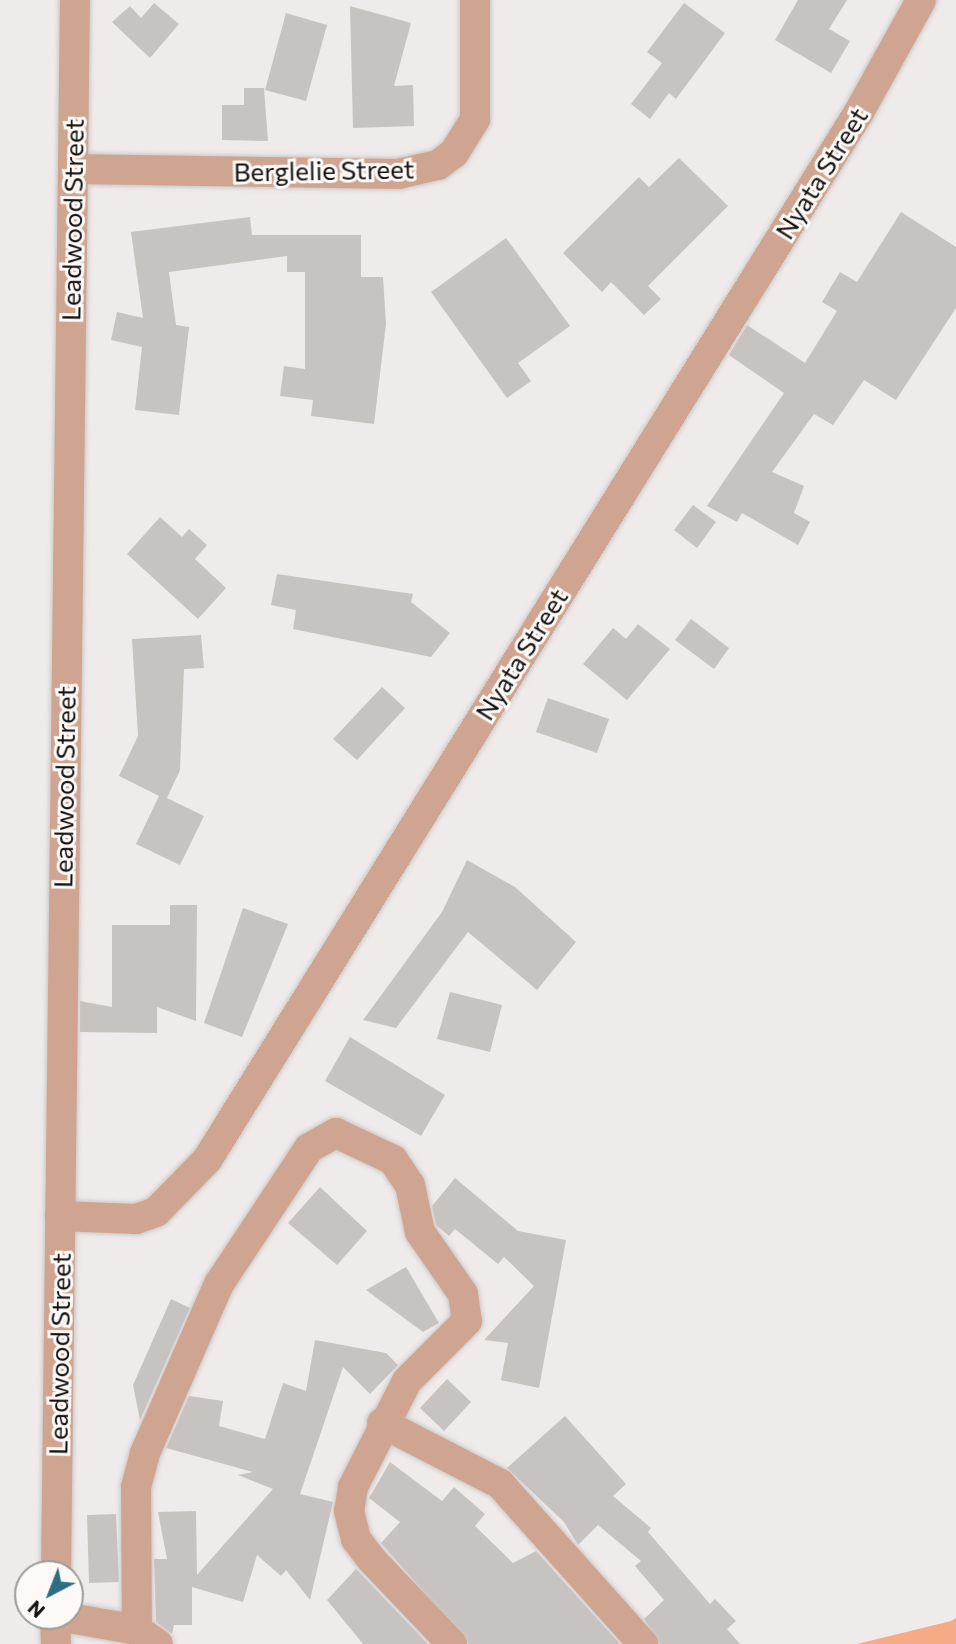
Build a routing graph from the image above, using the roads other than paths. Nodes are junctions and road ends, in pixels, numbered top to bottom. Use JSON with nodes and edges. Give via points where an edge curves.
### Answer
{"nodes":[{"id":1,"x":75,"y":0,"type":"edge"},
{"id":2,"x":475,"y":0,"type":"edge"},
{"id":3,"x":920,"y":0,"type":"edge"},
{"id":4,"x":73,"y":169,"type":"junction"},
{"id":5,"x":60,"y":1216,"type":"junction"},
{"id":6,"x":382,"y":1423,"type":"junction"},
{"id":7,"x":56,"y":1560,"type":"edge"},
{"id":8,"x":84,"y":1622,"type":"edge"},
{"id":9,"x":147,"y":1637,"type":"edge"},
{"id":10,"x":452,"y":1644,"type":"edge"},
{"id":11,"x":643,"y":1644,"type":"edge"}],
"edges":[{"from":1,"to":4,"type":"street","name":"Leadwood Street"},
{"from":2,"to":4,"type":"street","name":"Berglelie Street","via":[[475,120],[454,153],[438,164],[398,174]]},
{"from":3,"to":5,"type":"street","name":"Nyata Street","via":[[859,112],[206,1160],[156,1212],[136,1219]]},
{"from":4,"to":5,"type":"street","name":"Leadwood Street"},
{"from":5,"to":7,"type":"street","name":"Leadwood Street"},
{"from":6,"to":9,"type":"street","via":[[407,1381],[467,1321],[463,1294],[420,1232],[410,1185],[393,1160],[336,1133],[309,1148],[219,1284],[145,1453],[136,1487]]},
{"from":6,"to":10,"type":"street","via":[[353,1487],[349,1511],[356,1539]]},
{"from":6,"to":11,"type":"street","via":[[500,1484]]},
{"from":8,"to":9,"type":"street"}]}
